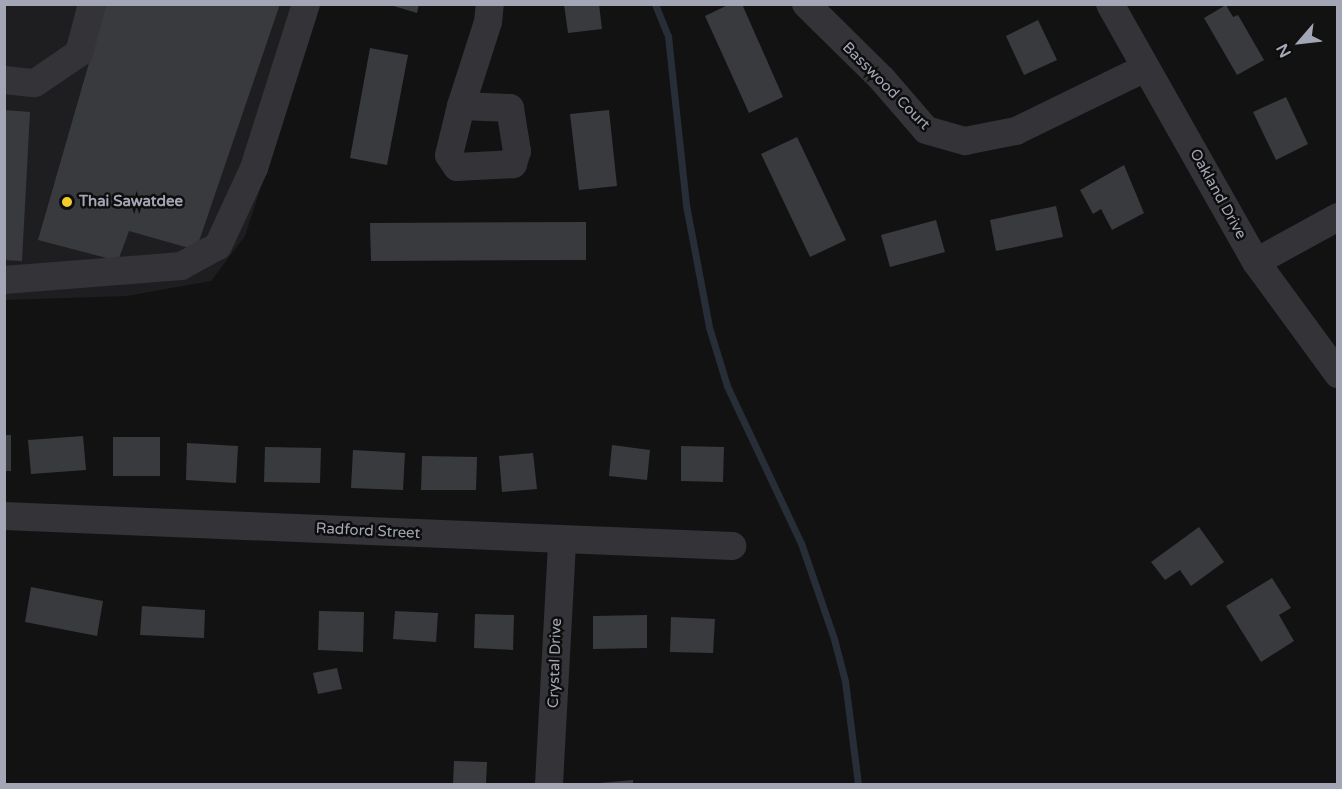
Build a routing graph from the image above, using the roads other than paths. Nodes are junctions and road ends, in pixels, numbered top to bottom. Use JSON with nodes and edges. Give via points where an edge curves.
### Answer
{"nodes":[{"id":1,"x":92,"y":4,"type":"edge"},
{"id":2,"x":306,"y":4,"type":"edge"},
{"id":3,"x":490,"y":4,"type":"edge"},
{"id":4,"x":806,"y":4,"type":"edge"},
{"id":5,"x":1110,"y":4,"type":"edge"},
{"id":6,"x":1145,"y":68,"type":"junction"},
{"id":7,"x":4,"y":80,"type":"edge"},
{"id":8,"x":461,"y":106,"type":"dead end"},
{"id":9,"x":1338,"y":217,"type":"edge"},
{"id":10,"x":1256,"y":262,"type":"junction"},
{"id":11,"x":4,"y":279,"type":"edge"},
{"id":12,"x":1338,"y":374,"type":"edge"},
{"id":13,"x":4,"y":516,"type":"edge"},
{"id":14,"x":562,"y":541,"type":"junction"},
{"id":15,"x":732,"y":546,"type":"dead end"},
{"id":16,"x":549,"y":784,"type":"edge"}],
"edges":[{"from":1,"to":7,"type":"street","via":[[80,53],[35,82]]},
{"from":2,"to":11,"type":"street","via":[[254,168],[218,246],[181,266]]},
{"from":3,"to":8,"type":"street"},
{"from":4,"to":6,"type":"street","name":"Basswood Court","via":[[882,79],[926,130],[965,141],[1016,130]]},
{"from":5,"to":6,"type":"street","name":"Oakland Drive"},
{"from":6,"to":10,"type":"street","name":"Oakland Drive"},
{"from":9,"to":10,"type":"street"},
{"from":10,"to":12,"type":"street","name":"Oakland Drive"},
{"from":13,"to":14,"type":"street","name":"Radford Street"},
{"from":14,"to":15,"type":"street","name":"Radford Street"},
{"from":14,"to":16,"type":"street","name":"Crystal Drive"}]}
